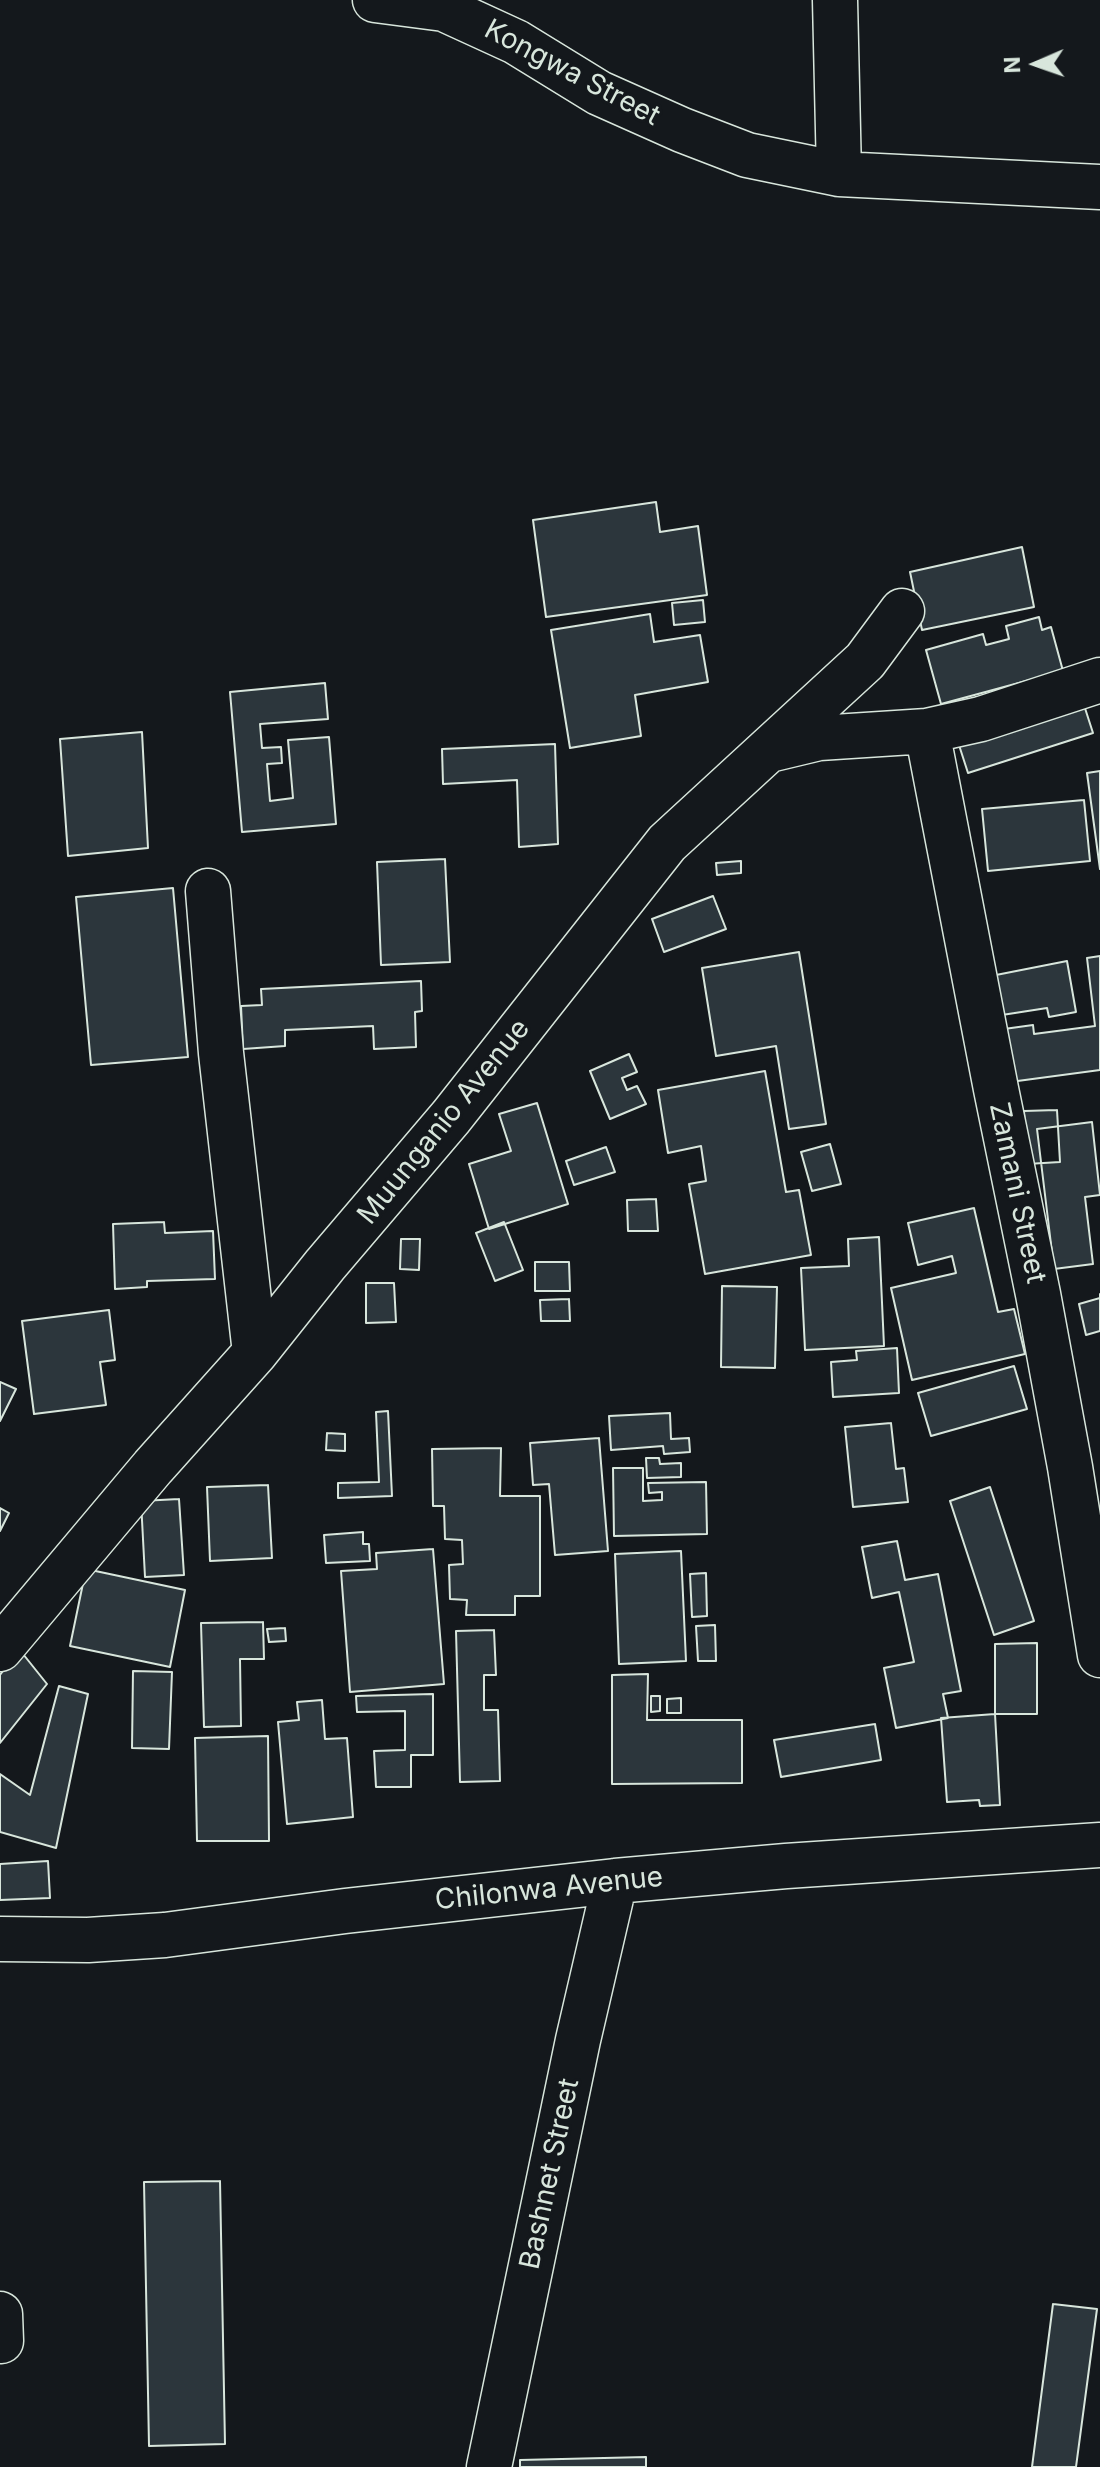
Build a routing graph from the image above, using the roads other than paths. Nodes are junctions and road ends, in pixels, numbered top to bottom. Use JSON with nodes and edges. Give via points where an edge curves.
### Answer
{"nodes":[{"id":1,"x":375,"y":0,"type":"edge"},
{"id":2,"x":835,"y":0,"type":"edge"},
{"id":3,"x":490,"y":14,"type":"edge"},
{"id":4,"x":839,"y":174,"type":"junction"},
{"id":5,"x":1100,"y":187,"type":"edge"},
{"id":6,"x":902,"y":611,"type":"dead end"},
{"id":7,"x":1100,"y":680,"type":"edge"},
{"id":8,"x":927,"y":731,"type":"junction"},
{"id":9,"x":769,"y":750,"type":"junction"},
{"id":10,"x":208,"y":891,"type":"dead end"},
{"id":11,"x":255,"y":1353,"type":"junction"},
{"id":12,"x":0,"y":1649,"type":"edge"},
{"id":13,"x":1100,"y":1655,"type":"edge"},
{"id":14,"x":1100,"y":1845,"type":"edge"},
{"id":15,"x":615,"y":1881,"type":"junction"},
{"id":16,"x":0,"y":1939,"type":"edge"},
{"id":17,"x":0,"y":2314,"type":"edge"},
{"id":18,"x":1,"y":2341,"type":"edge"},
{"id":19,"x":489,"y":2467,"type":"edge"}],
"edges":[{"from":1,"to":3,"type":"street","name":"Kongwa Street"},
{"from":2,"to":4,"type":"street"},
{"from":3,"to":4,"type":"street","name":"Kongwa Street","via":[[599,93],[747,155]]},
{"from":4,"to":5,"type":"street","name":"Kongwa Street"},
{"from":6,"to":9,"type":"street","name":"Muunganio Avenue","via":[[865,661]]},
{"from":7,"to":8,"type":"street"},
{"from":8,"to":9,"type":"street","via":[[819,738]]},
{"from":8,"to":13,"type":"street","name":"Zamani Street","via":[[1038,1294]]},
{"from":9,"to":11,"type":"street","name":"Muunganio Avenue","via":[[667,843],[451,1117]]},
{"from":10,"to":11,"type":"street"},
{"from":11,"to":12,"type":"street","name":"Muunganio Avenue"},
{"from":14,"to":15,"type":"street","name":"Chilonwa Avenue"},
{"from":15,"to":16,"type":"street","name":"Chilonwa Avenue","via":[[165,1935]]},
{"from":15,"to":19,"type":"street","name":"Bashnet Street"},
{"from":17,"to":18,"type":"street"}]}
